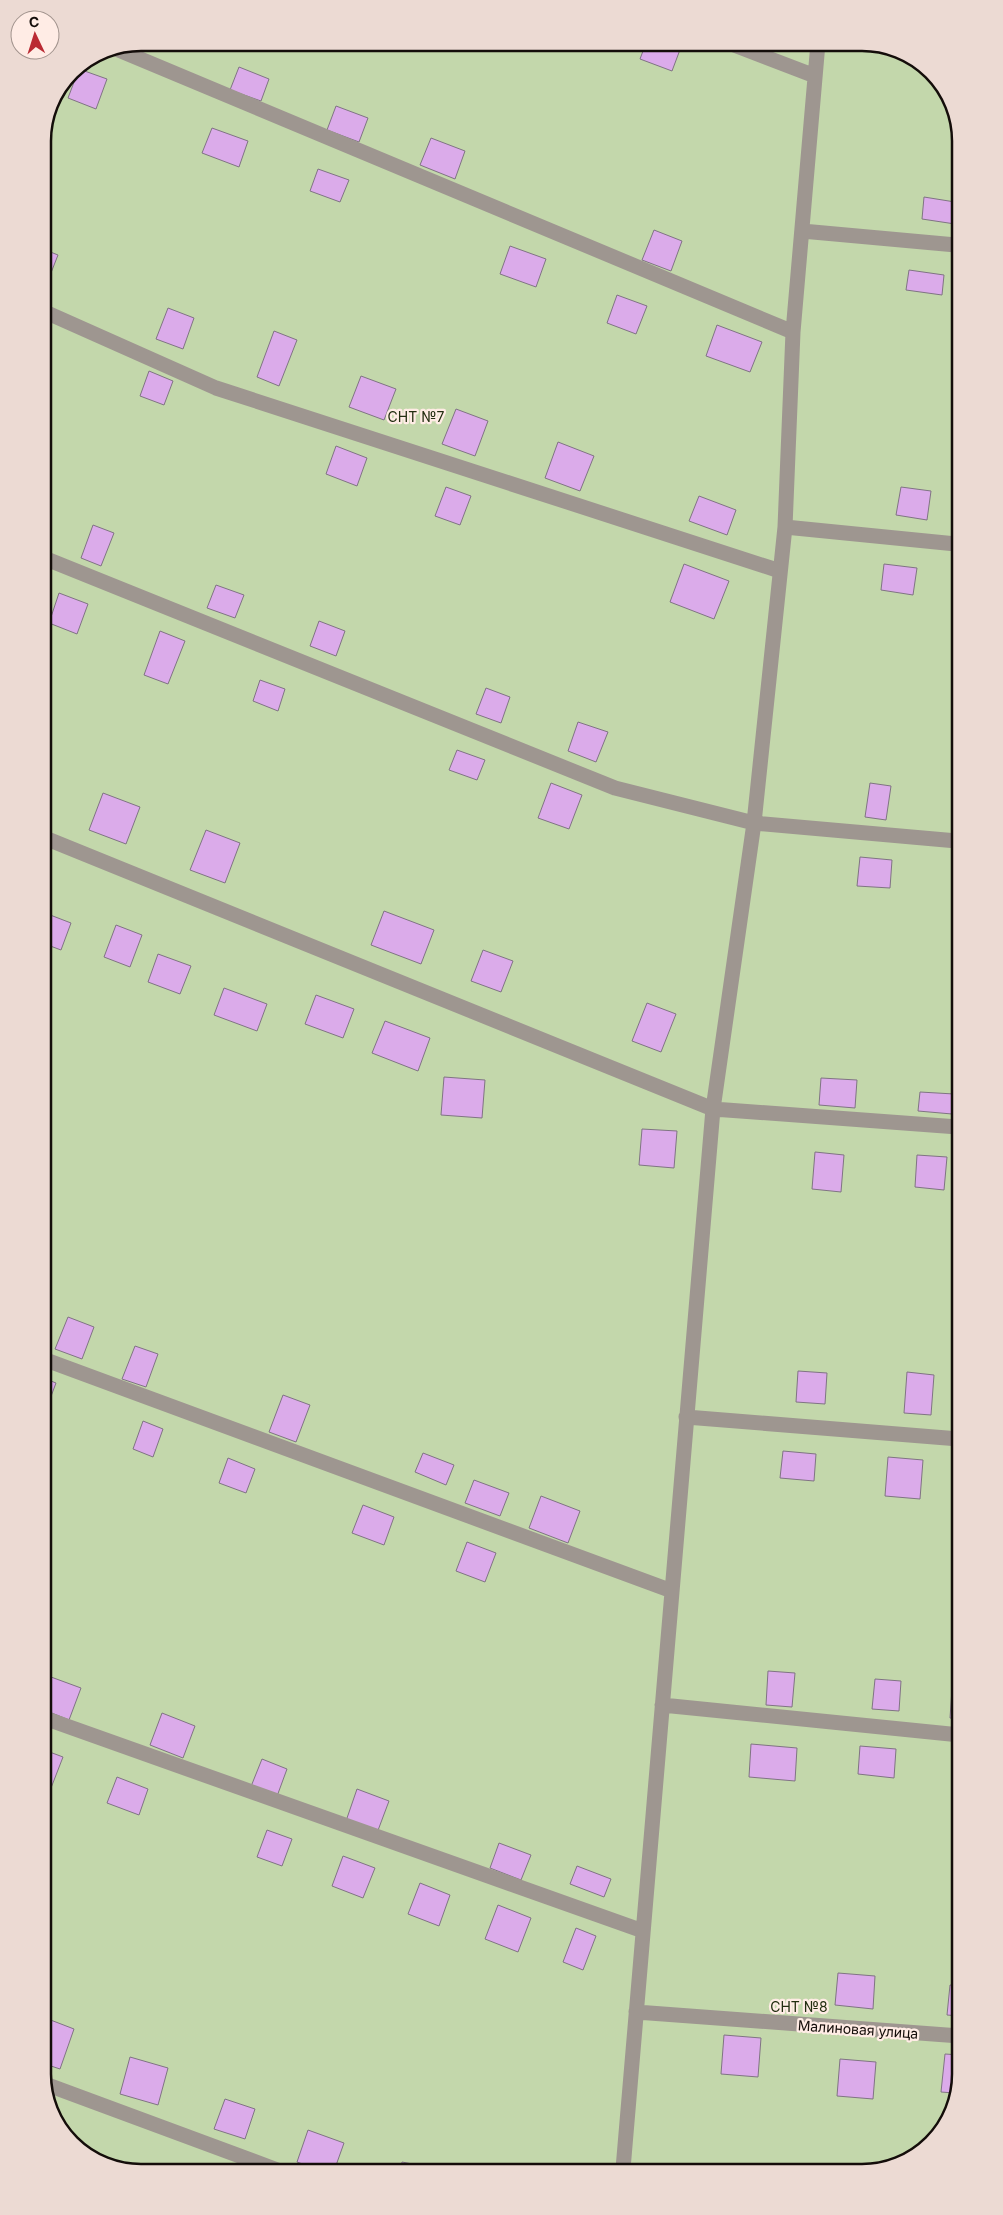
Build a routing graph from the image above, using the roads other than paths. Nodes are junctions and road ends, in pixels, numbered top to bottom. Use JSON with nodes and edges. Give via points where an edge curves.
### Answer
{"nodes":[{"id":1,"x":750,"y":51,"type":"edge"},
{"id":2,"x":817,"y":51,"type":"edge"},
{"id":3,"x":125,"y":53,"type":"edge"},
{"id":4,"x":815,"y":76,"type":"junction"},
{"id":5,"x":802,"y":231,"type":"junction"},
{"id":6,"x":952,"y":245,"type":"edge"},
{"id":7,"x":51,"y":315,"type":"edge"},
{"id":8,"x":793,"y":332,"type":"junction"},
{"id":9,"x":785,"y":527,"type":"junction"},
{"id":10,"x":952,"y":544,"type":"edge"},
{"id":11,"x":51,"y":561,"type":"edge"},
{"id":12,"x":780,"y":572,"type":"junction"},
{"id":13,"x":754,"y":823,"type":"junction"},
{"id":14,"x":51,"y":841,"type":"edge"},
{"id":15,"x":952,"y":841,"type":"edge"},
{"id":16,"x":713,"y":1109,"type":"junction"},
{"id":17,"x":952,"y":1128,"type":"edge"},
{"id":18,"x":51,"y":1362,"type":"edge"},
{"id":19,"x":686,"y":1418,"type":"junction"},
{"id":20,"x":952,"y":1438,"type":"edge"},
{"id":21,"x":672,"y":1591,"type":"junction"},
{"id":22,"x":662,"y":1705,"type":"junction"},
{"id":23,"x":51,"y":1720,"type":"edge"},
{"id":24,"x":952,"y":1734,"type":"edge"},
{"id":25,"x":643,"y":1931,"type":"junction"},
{"id":26,"x":636,"y":2012,"type":"junction"},
{"id":27,"x":952,"y":2035,"type":"edge"},
{"id":28,"x":52,"y":2087,"type":"edge"},
{"id":29,"x":261,"y":2164,"type":"edge"},
{"id":30,"x":622,"y":2164,"type":"edge"}],
"edges":[{"from":1,"to":4,"type":"street"},
{"from":2,"to":4,"type":"street"},
{"from":3,"to":8,"type":"street"},
{"from":4,"to":5,"type":"street"},
{"from":5,"to":6,"type":"street"},
{"from":5,"to":8,"type":"street"},
{"from":7,"to":12,"type":"street","via":[[216,388]]},
{"from":8,"to":9,"type":"street"},
{"from":9,"to":10,"type":"street"},
{"from":9,"to":12,"type":"street"},
{"from":11,"to":13,"type":"street","via":[[615,788]]},
{"from":12,"to":13,"type":"street"},
{"from":13,"to":15,"type":"street"},
{"from":13,"to":16,"type":"street"},
{"from":14,"to":16,"type":"street"},
{"from":16,"to":17,"type":"street"},
{"from":16,"to":19,"type":"street"},
{"from":18,"to":21,"type":"street"},
{"from":19,"to":20,"type":"street"},
{"from":19,"to":21,"type":"street"},
{"from":21,"to":22,"type":"street"},
{"from":22,"to":24,"type":"street"},
{"from":22,"to":25,"type":"street"},
{"from":23,"to":25,"type":"street"},
{"from":25,"to":26,"type":"street"},
{"from":26,"to":27,"type":"street","name":"Малиновая улица"},
{"from":26,"to":30,"type":"street"},
{"from":28,"to":29,"type":"street"}]}
